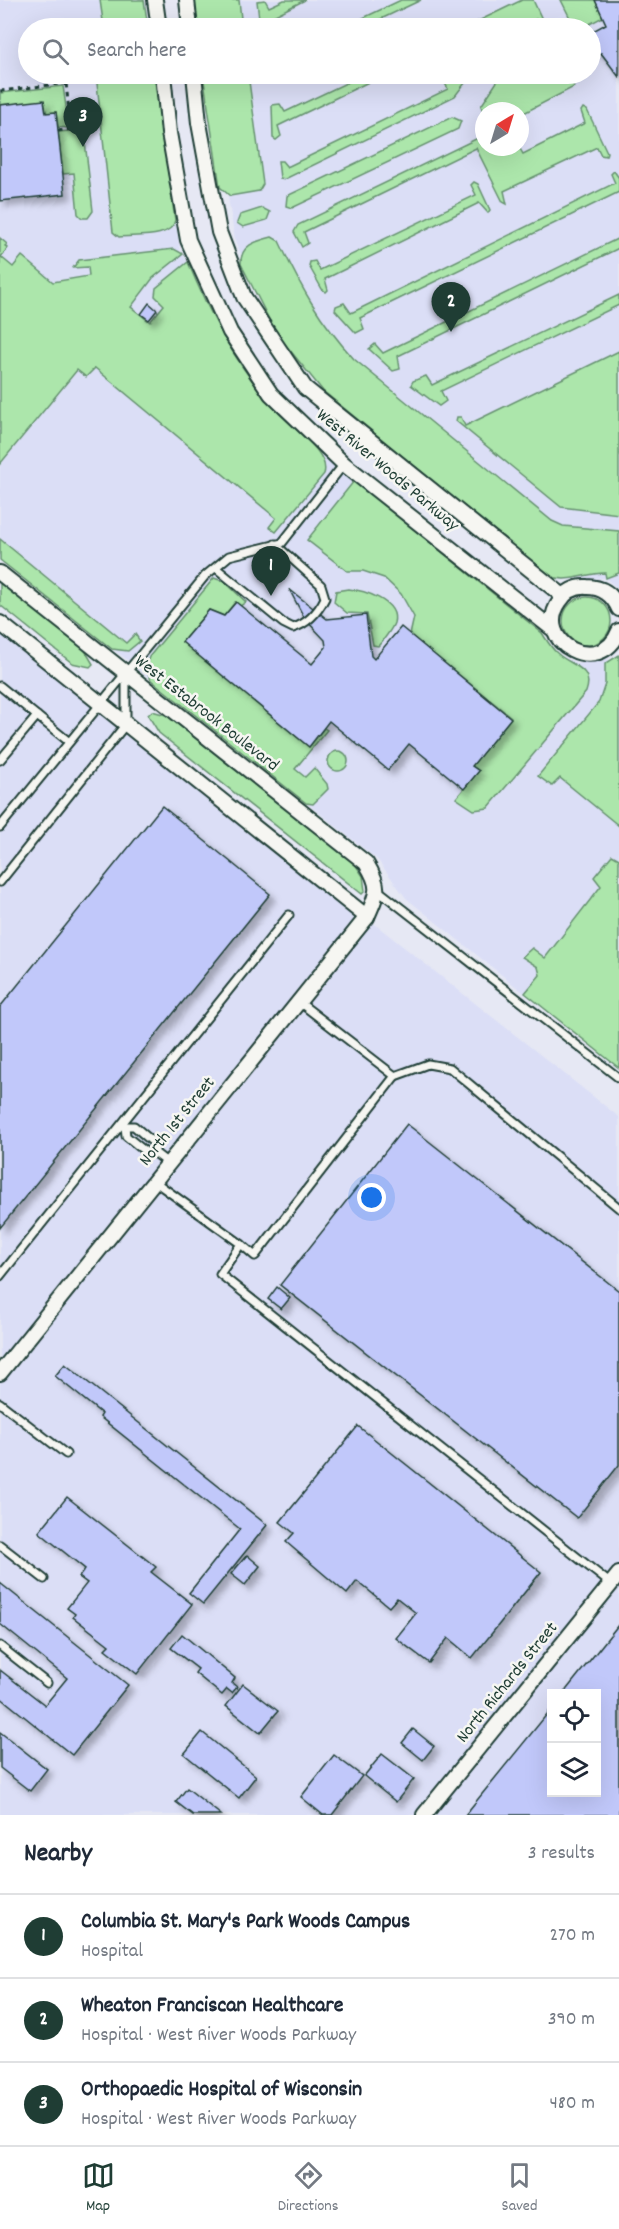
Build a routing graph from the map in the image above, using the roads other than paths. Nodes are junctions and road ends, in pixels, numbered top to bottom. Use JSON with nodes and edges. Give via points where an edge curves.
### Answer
{"nodes":[{"id":1,"x":156,"y":0,"type":"edge"},
{"id":2,"x":187,"y":0,"type":"edge"},
{"id":3,"x":158,"y":18,"type":"edge"},
{"id":4,"x":189,"y":18,"type":"edge"},
{"id":5,"x":164,"y":84,"type":"edge"},
{"id":6,"x":195,"y":84,"type":"edge"},
{"id":7,"x":344,"y":464,"type":"junction"},
{"id":8,"x":275,"y":544,"type":"junction"},
{"id":9,"x":216,"y":568,"type":"junction"},
{"id":10,"x":0,"y":573,"type":"edge"},
{"id":11,"x":563,"y":596,"type":"junction"},
{"id":12,"x":619,"y":609,"type":"edge"},
{"id":13,"x":0,"y":623,"type":"edge"},
{"id":14,"x":554,"y":630,"type":"junction"},
{"id":15,"x":618,"y":636,"type":"edge"},
{"id":16,"x":126,"y":674,"type":"junction"},
{"id":17,"x":0,"y":686,"type":"edge"},
{"id":18,"x":101,"y":704,"type":"junction"},
{"id":19,"x":37,"y":716,"type":"junction"},
{"id":20,"x":126,"y":724,"type":"junction"},
{"id":21,"x":68,"y":741,"type":"junction"},
{"id":22,"x":0,"y":760,"type":"edge"},
{"id":23,"x":0,"y":827,"type":"edge"},
{"id":24,"x":0,"y":867,"type":"edge"},
{"id":25,"x":7,"y":873,"type":"junction"},
{"id":26,"x":0,"y":882,"type":"edge"},
{"id":27,"x":378,"y":890,"type":"junction"},
{"id":28,"x":289,"y":915,"type":"dead end"},
{"id":29,"x":367,"y":917,"type":"junction"},
{"id":30,"x":299,"y":1002,"type":"junction"},
{"id":31,"x":395,"y":1076,"type":"junction"},
{"id":32,"x":619,"y":1078,"type":"edge"},
{"id":33,"x":123,"y":1125,"type":"junction"},
{"id":34,"x":155,"y":1153,"type":"junction"},
{"id":35,"x":168,"y":1163,"type":"junction"},
{"id":36,"x":154,"y":1181,"type":"junction"},
{"id":37,"x":619,"y":1208,"type":"edge"},
{"id":38,"x":241,"y":1244,"type":"junction"},
{"id":39,"x":0,"y":1276,"type":"edge"},
{"id":40,"x":0,"y":1374,"type":"edge"},
{"id":41,"x":0,"y":1403,"type":"edge"},
{"id":42,"x":66,"y":1454,"type":"dead end"},
{"id":43,"x":0,"y":1545,"type":"edge"},
{"id":44,"x":44,"y":1579,"type":"dead end"},
{"id":45,"x":615,"y":1579,"type":"edge"},
{"id":46,"x":0,"y":1646,"type":"edge"},
{"id":47,"x":47,"y":1683,"type":"dead end"},
{"id":48,"x":424,"y":1815,"type":"edge"}],
"edges":[{"from":1,"to":3,"type":"street"},
{"from":2,"to":4,"type":"street"},
{"from":5,"to":7,"type":"street","name":"West River Woods Parkway","via":[[188,240],[230,332],[271,394]]},
{"from":6,"to":11,"type":"street","name":"West River Woods Parkway","via":[[219,232],[244,297],[305,388]]},
{"from":7,"to":8,"type":"lane","via":[[282,543]]},
{"from":7,"to":14,"type":"street","name":"West River Woods Parkway"},
{"from":8,"to":9,"type":"lane","via":[[229,556]]},
{"from":8,"to":9,"type":"lane","via":[[321,585],[325,598],[303,625],[293,628],[283,623]]},
{"from":9,"to":16,"type":"lane","via":[[205,576]]},
{"from":10,"to":16,"type":"street","name":"West Estabrook Boulevard"},
{"from":11,"to":12,"type":"street","via":[[583,586],[594,587],[614,599]]},
{"from":11,"to":14,"type":"street","via":[[553,615]]},
{"from":13,"to":18,"type":"street"},
{"from":14,"to":15,"type":"street","name":"West River Woods Parkway","via":[[563,644],[581,654],[601,651]]},
{"from":16,"to":18,"type":"lane"},
{"from":16,"to":20,"type":"lane"},
{"from":16,"to":27,"type":"street","name":"West Estabrook Boulevard","via":[[366,863]]},
{"from":17,"to":19,"type":"lane"},
{"from":18,"to":20,"type":"street"},
{"from":18,"to":21,"type":"lane"},
{"from":19,"to":21,"type":"lane"},
{"from":19,"to":22,"type":"lane"},
{"from":20,"to":25,"type":"lane"},
{"from":20,"to":29,"type":"street"},
{"from":21,"to":23,"type":"lane"},
{"from":24,"to":25,"type":"lane"},
{"from":25,"to":26,"type":"lane"},
{"from":27,"to":29,"type":"street","name":"North 1st Street"},
{"from":27,"to":32,"type":"lane"},
{"from":28,"to":33,"type":"lane"},
{"from":29,"to":30,"type":"street","name":"North 1st Street"},
{"from":30,"to":31,"type":"lane"},
{"from":30,"to":35,"type":"street","name":"North 1st Street"},
{"from":31,"to":37,"type":"lane","via":[[428,1065],[450,1068]]},
{"from":31,"to":38,"type":"lane","via":[[255,1256]]},
{"from":33,"to":34,"type":"lane","via":[[126,1136],[147,1153]]},
{"from":33,"to":34,"type":"lane","via":[[134,1126],[155,1143]]},
{"from":33,"to":39,"type":"lane"},
{"from":34,"to":35,"type":"lane"},
{"from":35,"to":36,"type":"street","name":"North 1st Street"},
{"from":36,"to":38,"type":"lane"},
{"from":36,"to":40,"type":"street","name":"North 1st Street"},
{"from":38,"to":45,"type":"lane","via":[[220,1274]]},
{"from":41,"to":42,"type":"lane"},
{"from":43,"to":44,"type":"lane"},
{"from":45,"to":48,"type":"street","name":"North Richards Street"},
{"from":46,"to":47,"type":"lane"}]}
